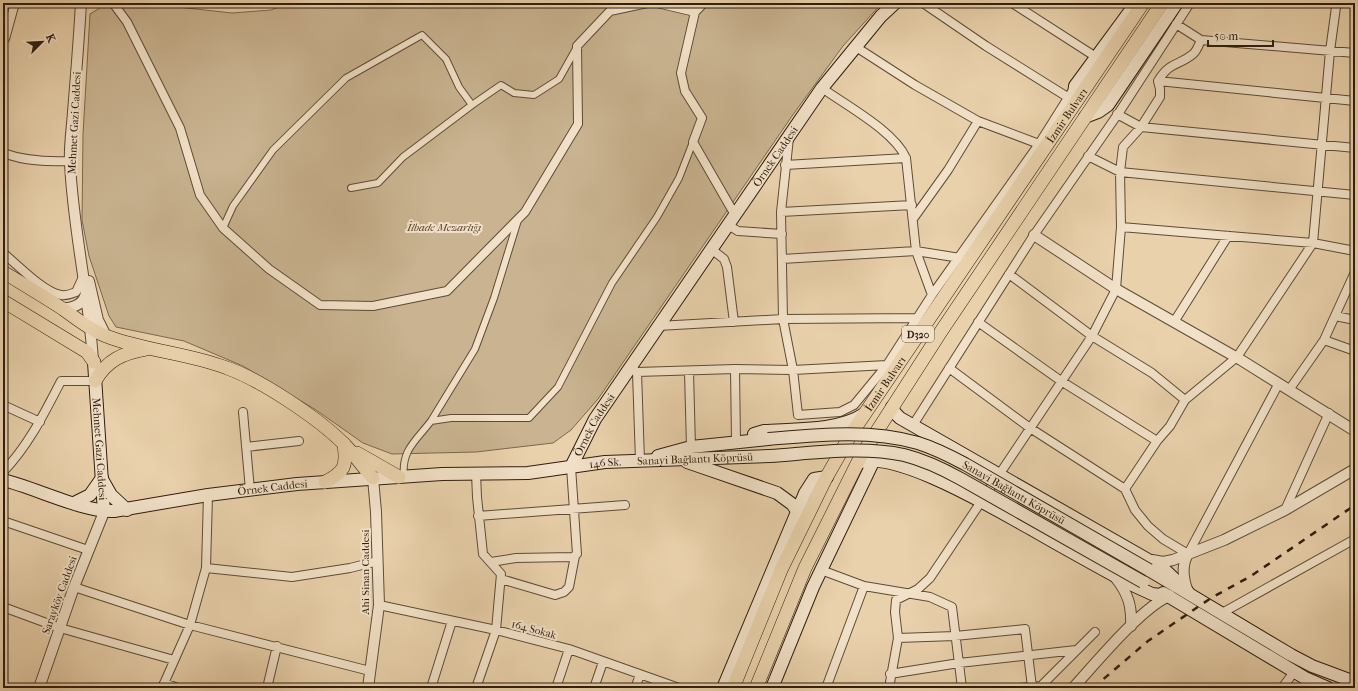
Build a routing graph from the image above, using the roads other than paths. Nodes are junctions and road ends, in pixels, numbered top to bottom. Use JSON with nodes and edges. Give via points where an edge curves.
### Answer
{"nodes":[{"id":1,"x":15,"y":3,"type":"edge"},
{"id":2,"x":81,"y":3,"type":"edge"},
{"id":3,"x":113,"y":3,"type":"edge"},
{"id":4,"x":647,"y":3,"type":"edge"},
{"id":5,"x":657,"y":3,"type":"edge"},
{"id":6,"x":704,"y":3,"type":"edge"},
{"id":7,"x":895,"y":3,"type":"edge"},
{"id":8,"x":923,"y":3,"type":"edge"},
{"id":9,"x":1012,"y":3,"type":"edge"},
{"id":10,"x":1136,"y":3,"type":"edge"},
{"id":11,"x":1143,"y":3,"type":"edge"},
{"id":12,"x":1162,"y":3,"type":"edge"},
{"id":13,"x":1177,"y":3,"type":"edge"},
{"id":14,"x":1190,"y":3,"type":"edge"},
{"id":15,"x":1337,"y":4,"type":"edge"},
{"id":16,"x":695,"y":12,"type":"junction"},
{"id":17,"x":1176,"y":24,"type":"junction"},
{"id":18,"x":1201,"y":40,"type":"junction"},
{"id":19,"x":4,"y":41,"type":"edge"},
{"id":20,"x":577,"y":46,"type":"junction"},
{"id":21,"x":856,"y":47,"type":"junction"},
{"id":22,"x":1330,"y":51,"type":"junction"},
{"id":23,"x":1355,"y":53,"type":"edge"},
{"id":24,"x":1096,"y":57,"type":"junction"},
{"id":25,"x":1158,"y":81,"type":"junction"},
{"id":26,"x":822,"y":88,"type":"junction"},
{"id":27,"x":1326,"y":99,"type":"junction"},
{"id":28,"x":1355,"y":101,"type":"edge"},
{"id":29,"x":1071,"y":102,"type":"junction"},
{"id":30,"x":472,"y":105,"type":"junction"},
{"id":31,"x":1117,"y":114,"type":"junction"},
{"id":32,"x":1085,"y":118,"type":"junction"},
{"id":33,"x":978,"y":121,"type":"junction"},
{"id":34,"x":1142,"y":126,"type":"junction"},
{"id":35,"x":790,"y":135,"type":"junction"},
{"id":36,"x":693,"y":142,"type":"junction"},
{"id":37,"x":1039,"y":144,"type":"junction"},
{"id":38,"x":1322,"y":145,"type":"junction"},
{"id":39,"x":1355,"y":148,"type":"edge"},
{"id":40,"x":3,"y":153,"type":"edge"},
{"id":41,"x":1088,"y":156,"type":"junction"},
{"id":42,"x":906,"y":158,"type":"junction"},
{"id":43,"x":70,"y":161,"type":"junction"},
{"id":44,"x":785,"y":165,"type":"junction"},
{"id":45,"x":1120,"y":172,"type":"junction"},
{"id":46,"x":351,"y":188,"type":"dead end"},
{"id":47,"x":1317,"y":192,"type":"junction"},
{"id":48,"x":1355,"y":195,"type":"edge"},
{"id":49,"x":912,"y":205,"type":"junction"},
{"id":50,"x":781,"y":212,"type":"junction"},
{"id":51,"x":519,"y":218,"type":"junction"},
{"id":52,"x":913,"y":219,"type":"junction"},
{"id":53,"x":731,"y":220,"type":"junction"},
{"id":54,"x":1121,"y":227,"type":"junction"},
{"id":55,"x":223,"y":228,"type":"junction"},
{"id":56,"x":782,"y":234,"type":"junction"},
{"id":57,"x":1034,"y":235,"type":"junction"},
{"id":58,"x":1228,"y":236,"type":"junction"},
{"id":59,"x":1313,"y":244,"type":"junction"},
{"id":60,"x":711,"y":249,"type":"junction"},
{"id":61,"x":916,"y":250,"type":"junction"},
{"id":62,"x":1355,"y":251,"type":"edge"},
{"id":63,"x":3,"y":253,"type":"edge"},
{"id":64,"x":782,"y":258,"type":"junction"},
{"id":65,"x":960,"y":258,"type":"junction"},
{"id":66,"x":83,"y":266,"type":"junction"},
{"id":67,"x":3,"y":272,"type":"edge"},
{"id":68,"x":1355,"y":272,"type":"edge"},
{"id":69,"x":1009,"y":274,"type":"junction"},
{"id":70,"x":82,"y":280,"type":"junction"},
{"id":71,"x":1353,"y":286,"type":"edge"},
{"id":72,"x":1116,"y":289,"type":"junction"},
{"id":73,"x":932,"y":295,"type":"junction"},
{"id":74,"x":85,"y":296,"type":"junction"},
{"id":75,"x":3,"y":301,"type":"edge"},
{"id":76,"x":61,"y":308,"type":"junction"},
{"id":77,"x":1335,"y":316,"type":"junction"},
{"id":78,"x":917,"y":318,"type":"junction"},
{"id":79,"x":783,"y":319,"type":"junction"},
{"id":80,"x":1355,"y":320,"type":"edge"},
{"id":81,"x":734,"y":322,"type":"junction"},
{"id":82,"x":978,"y":322,"type":"junction"},
{"id":83,"x":1174,"y":322,"type":"junction"},
{"id":84,"x":658,"y":326,"type":"junction"},
{"id":85,"x":91,"y":329,"type":"junction"},
{"id":86,"x":106,"y":336,"type":"junction"},
{"id":87,"x":1092,"y":336,"type":"junction"},
{"id":88,"x":1324,"y":340,"type":"junction"},
{"id":89,"x":148,"y":349,"type":"junction"},
{"id":90,"x":1355,"y":351,"type":"edge"},
{"id":91,"x":1237,"y":357,"type":"junction"},
{"id":92,"x":94,"y":362,"type":"junction"},
{"id":93,"x":887,"y":365,"type":"junction"},
{"id":94,"x":949,"y":368,"type":"junction"},
{"id":95,"x":735,"y":369,"type":"junction"},
{"id":96,"x":634,"y":370,"type":"junction"},
{"id":97,"x":793,"y":370,"type":"junction"},
{"id":98,"x":689,"y":372,"type":"junction"},
{"id":99,"x":95,"y":380,"type":"junction"},
{"id":100,"x":1060,"y":381,"type":"junction"},
{"id":101,"x":1279,"y":383,"type":"junction"},
{"id":102,"x":1289,"y":390,"type":"junction"},
{"id":103,"x":1185,"y":400,"type":"junction"},
{"id":104,"x":3,"y":405,"type":"edge"},
{"id":105,"x":892,"y":407,"type":"junction"},
{"id":106,"x":243,"y":412,"type":"dead end"},
{"id":107,"x":1329,"y":413,"type":"junction"},
{"id":108,"x":864,"y":414,"type":"junction"},
{"id":109,"x":798,"y":415,"type":"junction"},
{"id":110,"x":431,"y":421,"type":"junction"},
{"id":111,"x":40,"y":422,"type":"junction"},
{"id":112,"x":913,"y":425,"type":"junction"},
{"id":113,"x":799,"y":428,"type":"junction"},
{"id":114,"x":1030,"y":428,"type":"junction"},
{"id":115,"x":1355,"y":430,"type":"edge"},
{"id":116,"x":299,"y":441,"type":"dead end"},
{"id":117,"x":739,"y":441,"type":"junction"},
{"id":118,"x":1157,"y":441,"type":"junction"},
{"id":119,"x":344,"y":444,"type":"junction"},
{"id":120,"x":691,"y":446,"type":"junction"},
{"id":121,"x":246,"y":447,"type":"junction"},
{"id":122,"x":680,"y":459,"type":"junction"},
{"id":123,"x":874,"y":460,"type":"junction"},
{"id":124,"x":640,"y":461,"type":"junction"},
{"id":125,"x":858,"y":462,"type":"junction"},
{"id":126,"x":571,"y":467,"type":"junction"},
{"id":127,"x":1355,"y":468,"type":"edge"},
{"id":128,"x":3,"y":472,"type":"edge"},
{"id":129,"x":476,"y":473,"type":"junction"},
{"id":130,"x":1000,"y":474,"type":"junction"},
{"id":131,"x":402,"y":477,"type":"junction"},
{"id":132,"x":102,"y":478,"type":"junction"},
{"id":133,"x":373,"y":478,"type":"junction"},
{"id":134,"x":3,"y":480,"type":"edge"},
{"id":135,"x":325,"y":482,"type":"junction"},
{"id":136,"x":1126,"y":489,"type":"junction"},
{"id":137,"x":250,"y":490,"type":"junction"},
{"id":138,"x":208,"y":495,"type":"junction"},
{"id":139,"x":981,"y":502,"type":"junction"},
{"id":140,"x":74,"y":503,"type":"junction"},
{"id":141,"x":625,"y":505,"type":"dead end"},
{"id":142,"x":575,"y":508,"type":"junction"},
{"id":143,"x":127,"y":510,"type":"junction"},
{"id":144,"x":1285,"y":510,"type":"junction"},
{"id":145,"x":104,"y":512,"type":"junction"},
{"id":146,"x":478,"y":516,"type":"junction"},
{"id":147,"x":801,"y":516,"type":"junction"},
{"id":148,"x":3,"y":521,"type":"edge"},
{"id":149,"x":1355,"y":539,"type":"edge"},
{"id":150,"x":88,"y":550,"type":"junction"},
{"id":151,"x":577,"y":553,"type":"junction"},
{"id":152,"x":1188,"y":554,"type":"junction"},
{"id":153,"x":1146,"y":558,"type":"junction"},
{"id":154,"x":378,"y":561,"type":"junction"},
{"id":155,"x":491,"y":562,"type":"junction"},
{"id":156,"x":206,"y":568,"type":"junction"},
{"id":157,"x":821,"y":570,"type":"junction"},
{"id":158,"x":1114,"y":576,"type":"junction"},
{"id":159,"x":501,"y":579,"type":"junction"},
{"id":160,"x":864,"y":586,"type":"junction"},
{"id":161,"x":74,"y":587,"type":"junction"},
{"id":162,"x":1188,"y":592,"type":"junction"},
{"id":163,"x":906,"y":594,"type":"junction"},
{"id":164,"x":1169,"y":596,"type":"junction"},
{"id":165,"x":379,"y":605,"type":"junction"},
{"id":166,"x":3,"y":607,"type":"edge"},
{"id":167,"x":1222,"y":613,"type":"junction"},
{"id":168,"x":452,"y":621,"type":"junction"},
{"id":169,"x":190,"y":625,"type":"junction"},
{"id":170,"x":1131,"y":626,"type":"junction"},
{"id":171,"x":60,"y":628,"type":"junction"},
{"id":172,"x":496,"y":630,"type":"junction"},
{"id":173,"x":1095,"y":632,"type":"dead end"},
{"id":174,"x":955,"y":636,"type":"junction"},
{"id":175,"x":898,"y":638,"type":"junction"},
{"id":176,"x":277,"y":646,"type":"junction"},
{"id":177,"x":569,"y":650,"type":"junction"},
{"id":178,"x":1076,"y":650,"type":"junction"},
{"id":179,"x":1028,"y":655,"type":"junction"},
{"id":180,"x":174,"y":660,"type":"junction"},
{"id":181,"x":603,"y":662,"type":"junction"},
{"id":182,"x":958,"y":663,"type":"junction"},
{"id":183,"x":370,"y":671,"type":"junction"},
{"id":184,"x":1294,"y":672,"type":"junction"},
{"id":185,"x":890,"y":674,"type":"junction"},
{"id":186,"x":640,"y":675,"type":"junction"},
{"id":187,"x":1355,"y":682,"type":"edge"},
{"id":188,"x":163,"y":685,"type":"edge"},
{"id":189,"x":1032,"y":686,"type":"junction"},
{"id":190,"x":1321,"y":687,"type":"edge"},
{"id":191,"x":39,"y":688,"type":"edge"},
{"id":192,"x":178,"y":688,"type":"edge"},
{"id":193,"x":267,"y":688,"type":"edge"},
{"id":194,"x":368,"y":688,"type":"edge"},
{"id":195,"x":431,"y":688,"type":"edge"},
{"id":196,"x":476,"y":688,"type":"edge"},
{"id":197,"x":556,"y":688,"type":"edge"},
{"id":198,"x":594,"y":688,"type":"edge"},
{"id":199,"x":635,"y":688,"type":"edge"},
{"id":200,"x":676,"y":688,"type":"edge"},
{"id":201,"x":723,"y":688,"type":"edge"},
{"id":202,"x":733,"y":688,"type":"edge"},
{"id":203,"x":756,"y":688,"type":"edge"},
{"id":204,"x":772,"y":688,"type":"edge"},
{"id":205,"x":826,"y":688,"type":"edge"},
{"id":206,"x":889,"y":688,"type":"edge"},
{"id":207,"x":962,"y":688,"type":"edge"},
{"id":208,"x":1019,"y":688,"type":"edge"},
{"id":209,"x":1073,"y":688,"type":"edge"},
{"id":210,"x":1282,"y":688,"type":"edge"}],
"edges":[{"from":1,"to":19,"type":"street"},
{"from":2,"to":43,"type":"street","name":"Mehmet Gazi Caddesi"},
{"from":3,"to":55,"type":"street","via":[[127,22],[180,128],[200,195]]},
{"from":4,"to":20,"type":"street","via":[[610,11]]},
{"from":5,"to":16,"type":"street"},
{"from":6,"to":16,"type":"street"},
{"from":7,"to":21,"type":"main road","name":"Örnek Caddesi"},
{"from":8,"to":29,"type":"street"},
{"from":9,"to":24,"type":"street"},
{"from":10,"to":24,"type":"main road"},
{"from":11,"to":29,"type":"main road","name":"İzmir Bulvarı","number":"D320"},
{"from":12,"to":32,"type":"main road","name":"İzmir Bulvarı","number":"D320"},
{"from":13,"to":32,"type":"main road","via":[[1108,105]]},
{"from":14,"to":17,"type":"street"},
{"from":15,"to":22,"type":"street"},
{"from":16,"to":36,"type":"street","via":[[681,73],[685,91],[702,118]]},
{"from":17,"to":18,"type":"street"},
{"from":17,"to":31,"type":"street"},
{"from":18,"to":22,"type":"street"},
{"from":18,"to":25,"type":"street","via":[[1194,54],[1171,65]]},
{"from":20,"to":30,"type":"street","via":[[559,78],[534,95],[514,93],[501,85]]},
{"from":20,"to":51,"type":"street","via":[[578,124]]},
{"from":21,"to":26,"type":"main road","name":"Örnek Caddesi"},
{"from":21,"to":33,"type":"street","via":[[914,85]]},
{"from":22,"to":23,"type":"street"},
{"from":22,"to":27,"type":"street"},
{"from":24,"to":29,"type":"main road","via":[[1075,86]]},
{"from":25,"to":27,"type":"street"},
{"from":25,"to":34,"type":"street","via":[[1160,97]]},
{"from":26,"to":35,"type":"main road","name":"Örnek Caddesi"},
{"from":26,"to":42,"type":"street","via":[[893,138],[902,148]]},
{"from":27,"to":28,"type":"street"},
{"from":27,"to":38,"type":"street"},
{"from":29,"to":37,"type":"street"},
{"from":29,"to":108,"type":"main road","name":"İzmir Bulvarı","number":"D320"},
{"from":30,"to":46,"type":"street","via":[[403,157],[378,183]]},
{"from":30,"to":55,"type":"street","via":[[446,59],[422,35],[346,78],[273,150],[233,206]]},
{"from":31,"to":34,"type":"street"},
{"from":31,"to":41,"type":"street"},
{"from":32,"to":105,"type":"main road","name":"İzmir Bulvarı","number":"D320"},
{"from":33,"to":37,"type":"street"},
{"from":33,"to":52,"type":"street","via":[[948,170]]},
{"from":34,"to":38,"type":"street"},
{"from":34,"to":45,"type":"street","via":[[1123,147]]},
{"from":35,"to":44,"type":"street"},
{"from":35,"to":53,"type":"main road","name":"Örnek Caddesi"},
{"from":36,"to":53,"type":"street","via":[[724,194]]},
{"from":36,"to":110,"type":"street","via":[[680,178],[658,216],[612,283],[558,387],[529,418],[451,418]]},
{"from":37,"to":65,"type":"street"},
{"from":38,"to":39,"type":"street"},
{"from":38,"to":47,"type":"street"},
{"from":40,"to":43,"type":"street","via":[[40,162]]},
{"from":41,"to":45,"type":"street"},
{"from":41,"to":57,"type":"street"},
{"from":42,"to":44,"type":"street"},
{"from":42,"to":49,"type":"street"},
{"from":43,"to":66,"type":"street","name":"Mehmet Gazi Caddesi","via":[[75,223]]},
{"from":44,"to":50,"type":"street"},
{"from":45,"to":47,"type":"street"},
{"from":45,"to":54,"type":"street"},
{"from":47,"to":48,"type":"street"},
{"from":47,"to":59,"type":"street"},
{"from":49,"to":50,"type":"street"},
{"from":49,"to":52,"type":"street"},
{"from":50,"to":56,"type":"street"},
{"from":51,"to":55,"type":"street","via":[[447,291],[373,306],[320,305],[269,269]]},
{"from":51,"to":110,"type":"street","via":[[475,349]]},
{"from":52,"to":61,"type":"street"},
{"from":53,"to":56,"type":"street","via":[[738,231]]},
{"from":53,"to":60,"type":"main road","name":"Örnek Caddesi"},
{"from":54,"to":58,"type":"street"},
{"from":54,"to":72,"type":"street"},
{"from":56,"to":64,"type":"street"},
{"from":57,"to":69,"type":"street"},
{"from":57,"to":72,"type":"street"},
{"from":58,"to":59,"type":"street"},
{"from":58,"to":83,"type":"street"},
{"from":59,"to":62,"type":"street"},
{"from":59,"to":91,"type":"street"},
{"from":60,"to":81,"type":"street","via":[[724,259],[727,267]]},
{"from":60,"to":84,"type":"main road","name":"Örnek Caddesi"},
{"from":61,"to":64,"type":"street"},
{"from":61,"to":65,"type":"street"},
{"from":61,"to":73,"type":"street"},
{"from":63,"to":70,"type":"street","via":[[40,283],[60,295],[66,296],[76,292]]},
{"from":64,"to":79,"type":"street"},
{"from":65,"to":73,"type":"street"},
{"from":66,"to":70,"type":"street","name":"Mehmet Gazi Caddesi"},
{"from":66,"to":86,"type":"street","name":"Mehmet Gazi Caddesi","via":[[89,280],[98,320]]},
{"from":67,"to":76,"type":"main road"},
{"from":68,"to":71,"type":"street"},
{"from":69,"to":82,"type":"street"},
{"from":69,"to":87,"type":"street"},
{"from":70,"to":74,"type":"street","name":"Mehmet Gazi Caddesi"},
{"from":71,"to":77,"type":"street"},
{"from":72,"to":83,"type":"street"},
{"from":72,"to":87,"type":"street"},
{"from":73,"to":78,"type":"street"},
{"from":74,"to":76,"type":"street","via":[[78,305]]},
{"from":74,"to":85,"type":"street","name":"Mehmet Gazi Caddesi"},
{"from":75,"to":92,"type":"main road","via":[[87,352]]},
{"from":76,"to":85,"type":"main road"},
{"from":77,"to":80,"type":"street"},
{"from":77,"to":88,"type":"street"},
{"from":78,"to":79,"type":"street"},
{"from":78,"to":93,"type":"street"},
{"from":79,"to":81,"type":"street"},
{"from":79,"to":97,"type":"street"},
{"from":81,"to":84,"type":"street"},
{"from":82,"to":94,"type":"street"},
{"from":82,"to":100,"type":"street"},
{"from":83,"to":91,"type":"street"},
{"from":84,"to":96,"type":"main road","name":"Örnek Caddesi"},
{"from":85,"to":86,"type":"main road"},
{"from":85,"to":92,"type":"street","name":"Mehmet Gazi Caddesi"},
{"from":86,"to":89,"type":"main road"},
{"from":87,"to":100,"type":"street"},
{"from":87,"to":103,"type":"street","via":[[1152,373]]},
{"from":88,"to":90,"type":"street"},
{"from":88,"to":102,"type":"street"},
{"from":89,"to":99,"type":"main road","via":[[123,354],[102,369]]},
{"from":89,"to":119,"type":"main road","via":[[228,368],[292,404]]},
{"from":91,"to":101,"type":"street"},
{"from":91,"to":103,"type":"street"},
{"from":92,"to":99,"type":"main road","name":"Mehmet Gazi Caddesi"},
{"from":93,"to":97,"type":"street"},
{"from":93,"to":109,"type":"street","via":[[854,406],[840,412]]},
{"from":94,"to":112,"type":"street"},
{"from":94,"to":114,"type":"street"},
{"from":95,"to":97,"type":"street"},
{"from":95,"to":98,"type":"street"},
{"from":95,"to":117,"type":"street"},
{"from":96,"to":98,"type":"street"},
{"from":96,"to":124,"type":"street"},
{"from":96,"to":126,"type":"main road","name":"Örnek Caddesi","via":[[595,419]]},
{"from":97,"to":109,"type":"street"},
{"from":98,"to":120,"type":"street"},
{"from":99,"to":111,"type":"street","via":[[61,381]]},
{"from":99,"to":132,"type":"main road","name":"Mehmet Gazi Caddesi"},
{"from":100,"to":114,"type":"street"},
{"from":100,"to":118,"type":"street"},
{"from":101,"to":102,"type":"street"},
{"from":101,"to":152,"type":"street"},
{"from":102,"to":107,"type":"street"},
{"from":103,"to":118,"type":"street","via":[[1170,426]]},
{"from":104,"to":111,"type":"street"},
{"from":105,"to":112,"type":"main road","via":[[897,416]]},
{"from":105,"to":125,"type":"main road","name":"İzmir Bulvarı","number":"D320"},
{"from":106,"to":121,"type":"street"},
{"from":107,"to":115,"type":"street"},
{"from":107,"to":144,"type":"street"},
{"from":108,"to":113,"type":"main road","via":[[844,424]]},
{"from":108,"to":147,"type":"main road","name":"İzmir Bulvarı","number":"D320"},
{"from":109,"to":113,"type":"street"},
{"from":110,"to":131,"type":"street","via":[[406,452]]},
{"from":111,"to":128,"type":"street"},
{"from":112,"to":130,"type":"main road"},
{"from":113,"to":117,"type":"main road","via":[[759,432]]},
{"from":114,"to":130,"type":"street"},
{"from":114,"to":136,"type":"street"},
{"from":116,"to":121,"type":"street"},
{"from":117,"to":120,"type":"main road","name":"Sanayi Bağlantı Köprüsü"},
{"from":117,"to":162,"type":"main road","name":"Sanayi Bağlantı Köprüsü","bridge":true,"via":[[854,435],[892,437],[917,443],[965,464]]},
{"from":118,"to":136,"type":"street"},
{"from":119,"to":131,"type":"main road","via":[[374,464]]},
{"from":119,"to":133,"type":"main road"},
{"from":119,"to":135,"type":"main road","via":[[343,470]]},
{"from":120,"to":124,"type":"main road","name":"Sanayi Bağlantı Köprüsü"},
{"from":121,"to":137,"type":"street"},
{"from":122,"to":124,"type":"main road","name":"Sanayi Bağlantı Köprüsü"},
{"from":122,"to":147,"type":"main road","via":[[777,493],[792,504]]},
{"from":122,"to":164,"type":"main road","name":"Sanayi Bağlantı Köprüsü","bridge":true,"via":[[861,452],[884,452],[906,456],[937,466]]},
{"from":123,"to":125,"type":"main road"},
{"from":123,"to":139,"type":"main road","via":[[926,475]]},
{"from":123,"to":157,"type":"main road"},
{"from":124,"to":126,"type":"main road","name":"146 Sk.","via":[[605,462]]},
{"from":125,"to":203,"type":"main road","name":"İzmir Bulvarı","number":"D320","via":[[805,568]]},
{"from":126,"to":129,"type":"main road","name":"Örnek Caddesi","via":[[528,473]]},
{"from":126,"to":142,"type":"street"},
{"from":127,"to":144,"type":"street"},
{"from":129,"to":131,"type":"main road","name":"Örnek Caddesi"},
{"from":129,"to":146,"type":"street"},
{"from":130,"to":139,"type":"street"},
{"from":130,"to":153,"type":"main road","via":[[1100,534]]},
{"from":131,"to":133,"type":"main road","name":"Örnek Caddesi"},
{"from":132,"to":140,"type":"main road","via":[[90,495]]},
{"from":132,"to":143,"type":"main road","via":[[111,495]]},
{"from":132,"to":145,"type":"main road","name":"Mehmet Gazi Caddesi"},
{"from":133,"to":135,"type":"main road","name":"Örnek Caddesi"},
{"from":133,"to":154,"type":"street","name":"Ahi Sinan Caddesi"},
{"from":134,"to":140,"type":"main road"},
{"from":135,"to":137,"type":"main road","name":"Örnek Caddesi"},
{"from":136,"to":152,"type":"street","via":[[1135,510],[1148,526],[1163,539]]},
{"from":137,"to":138,"type":"main road","name":"Örnek Caddesi"},
{"from":138,"to":143,"type":"main road","name":"Örnek Caddesi"},
{"from":138,"to":156,"type":"street"},
{"from":139,"to":158,"type":"main road"},
{"from":139,"to":163,"type":"street","via":[[930,578],[918,589]]},
{"from":140,"to":145,"type":"main road"},
{"from":141,"to":142,"type":"street"},
{"from":142,"to":146,"type":"street"},
{"from":142,"to":151,"type":"street"},
{"from":143,"to":145,"type":"main road","name":"Örnek Caddesi"},
{"from":144,"to":152,"type":"street","via":[[1224,540]]},
{"from":145,"to":150,"type":"street","name":"Sarayköy Caddesi"},
{"from":146,"to":155,"type":"street","via":[[483,554]]},
{"from":147,"to":201,"type":"main road"},
{"from":147,"to":202,"type":"main road","name":"İzmir Bulvarı","number":"D320"},
{"from":148,"to":150,"type":"street"},
{"from":149,"to":167,"type":"street"},
{"from":150,"to":161,"type":"street","name":"Sarayköy Caddesi"},
{"from":151,"to":155,"type":"street"},
{"from":151,"to":159,"type":"street","via":[[569,587],[561,593],[555,594]]},
{"from":152,"to":153,"type":"street","via":[[1166,562]]},
{"from":152,"to":162,"type":"street","via":[[1184,578]]},
{"from":153,"to":162,"type":"main road","via":[[1170,573]]},
{"from":154,"to":156,"type":"street","via":[[292,577]]},
{"from":154,"to":165,"type":"street","name":"Ahi Sinan Caddesi"},
{"from":155,"to":159,"type":"street","via":[[501,574]]},
{"from":156,"to":169,"type":"street"},
{"from":157,"to":160,"type":"street"},
{"from":157,"to":204,"type":"main road"},
{"from":158,"to":164,"type":"main road","via":[[1146,592]]},
{"from":158,"to":170,"type":"street","via":[[1129,600]]},
{"from":159,"to":172,"type":"street"},
{"from":160,"to":163,"type":"street"},
{"from":160,"to":205,"type":"street"},
{"from":161,"to":169,"type":"street"},
{"from":161,"to":171,"type":"street","name":"Sarayköy Caddesi"},
{"from":162,"to":167,"type":"main road"},
{"from":163,"to":174,"type":"street","via":[[930,597],[952,607]]},
{"from":163,"to":175,"type":"street","via":[[896,600]]},
{"from":164,"to":170,"type":"street","via":[[1157,602]]},
{"from":164,"to":184,"type":"main road","name":"Sanayi Bağlantı Köprüsü"},
{"from":165,"to":168,"type":"street","name":"164 Sokak"},
{"from":165,"to":183,"type":"street","name":"Ahi Sinan Caddesi"},
{"from":166,"to":171,"type":"street"},
{"from":167,"to":187,"type":"main road","via":[[1312,666]]},
{"from":168,"to":172,"type":"street","name":"164 Sokak"},
{"from":168,"to":195,"type":"street"},
{"from":169,"to":176,"type":"street"},
{"from":169,"to":180,"type":"street"},
{"from":170,"to":209,"type":"street"},
{"from":171,"to":180,"type":"street"},
{"from":171,"to":191,"type":"street","name":"Sarayköy Caddesi"},
{"from":172,"to":177,"type":"street","name":"164 Sokak"},
{"from":172,"to":196,"type":"street"},
{"from":173,"to":178,"type":"street"},
{"from":174,"to":175,"type":"street"},
{"from":174,"to":179,"type":"street","via":[[1025,629]]},
{"from":174,"to":182,"type":"street"},
{"from":175,"to":185,"type":"street"},
{"from":176,"to":183,"type":"street"},
{"from":176,"to":193,"type":"street"},
{"from":177,"to":181,"type":"street","name":"164 Sokak"},
{"from":177,"to":197,"type":"street"},
{"from":178,"to":179,"type":"street"},
{"from":178,"to":189,"type":"street","via":[[1041,686]]},
{"from":179,"to":182,"type":"street"},
{"from":179,"to":189,"type":"street"},
{"from":180,"to":188,"type":"street"},
{"from":181,"to":186,"type":"street","name":"164 Sokak"},
{"from":181,"to":198,"type":"street"},
{"from":182,"to":185,"type":"street"},
{"from":182,"to":207,"type":"street"},
{"from":183,"to":194,"type":"street","name":"Ahi Sinan Caddesi"},
{"from":184,"to":190,"type":"main road","name":"Sanayi Bağlantı Köprüsü"},
{"from":184,"to":210,"type":"street"},
{"from":185,"to":206,"type":"street"},
{"from":186,"to":199,"type":"street"},
{"from":186,"to":200,"type":"street","name":"164 Sokak"},
{"from":188,"to":192,"type":"street"},
{"from":189,"to":208,"type":"street"}]}
